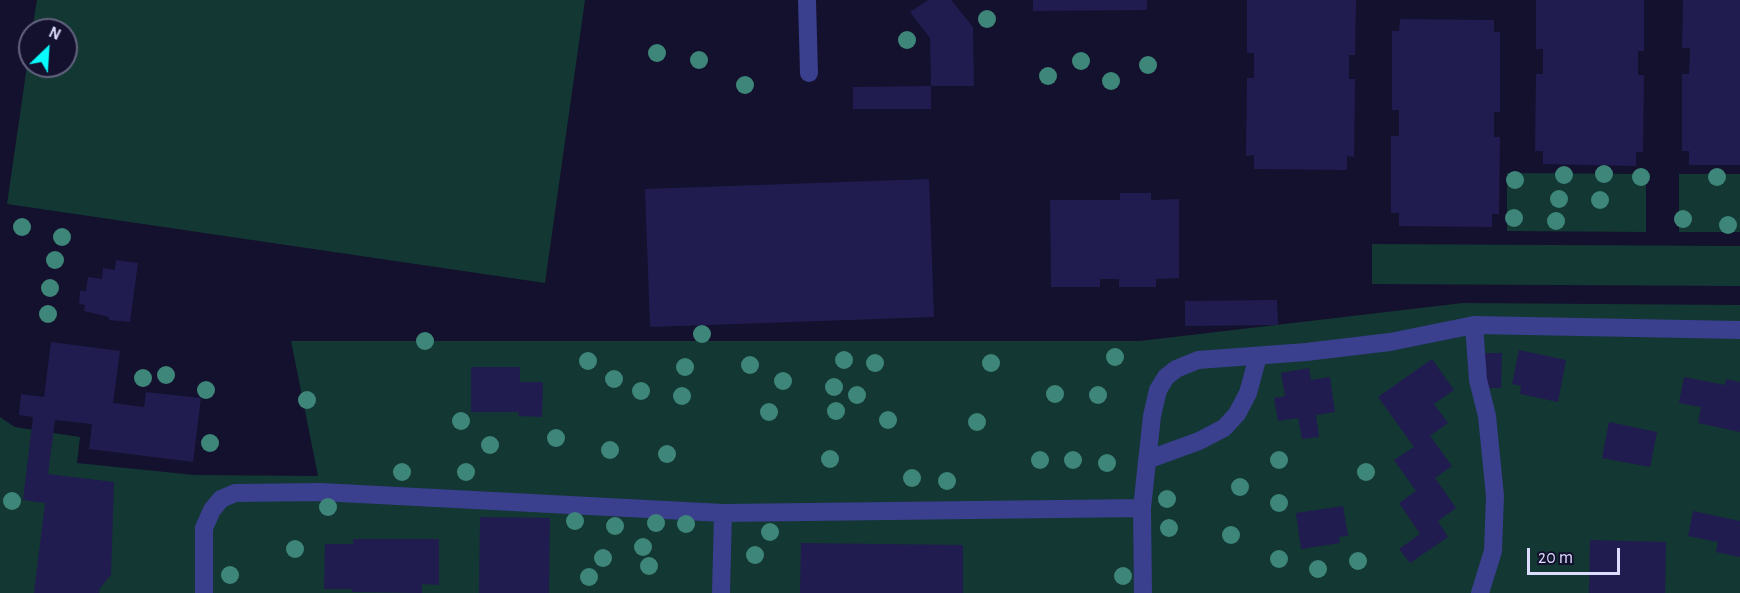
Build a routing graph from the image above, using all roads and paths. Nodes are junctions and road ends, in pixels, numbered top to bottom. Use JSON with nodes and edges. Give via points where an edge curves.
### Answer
{"nodes":[{"id":1,"x":807,"y":0,"type":"edge"},
{"id":2,"x":809,"y":73,"type":"dead end"},
{"id":3,"x":1474,"y":325,"type":"junction"},
{"id":4,"x":1740,"y":330,"type":"edge"},
{"id":5,"x":1258,"y":356,"type":"junction"},
{"id":6,"x":1147,"y":460,"type":"junction"},
{"id":7,"x":1142,"y":508,"type":"junction"},
{"id":8,"x":723,"y":513,"type":"junction"},
{"id":9,"x":204,"y":593,"type":"edge"},
{"id":10,"x":722,"y":593,"type":"edge"},
{"id":11,"x":1143,"y":593,"type":"edge"},
{"id":12,"x":1480,"y":593,"type":"edge"}],
"edges":[{"from":1,"to":2,"type":"street"},
{"from":3,"to":4,"type":"street"},
{"from":3,"to":5,"type":"street","via":[[1390,342]]},
{"from":3,"to":12,"type":"street","via":[[1495,496],[1493,551]]},
{"from":5,"to":6,"type":"street","via":[[1248,393],[1224,428]]},
{"from":5,"to":6,"type":"street","via":[[1198,360],[1166,377],[1158,390],[1152,416]]},
{"from":6,"to":7,"type":"street"},
{"from":7,"to":8,"type":"street"},
{"from":7,"to":11,"type":"street"},
{"from":8,"to":9,"type":"street","via":[[321,492],[235,493],[221,499],[204,528]]},
{"from":8,"to":10,"type":"street"}]}
